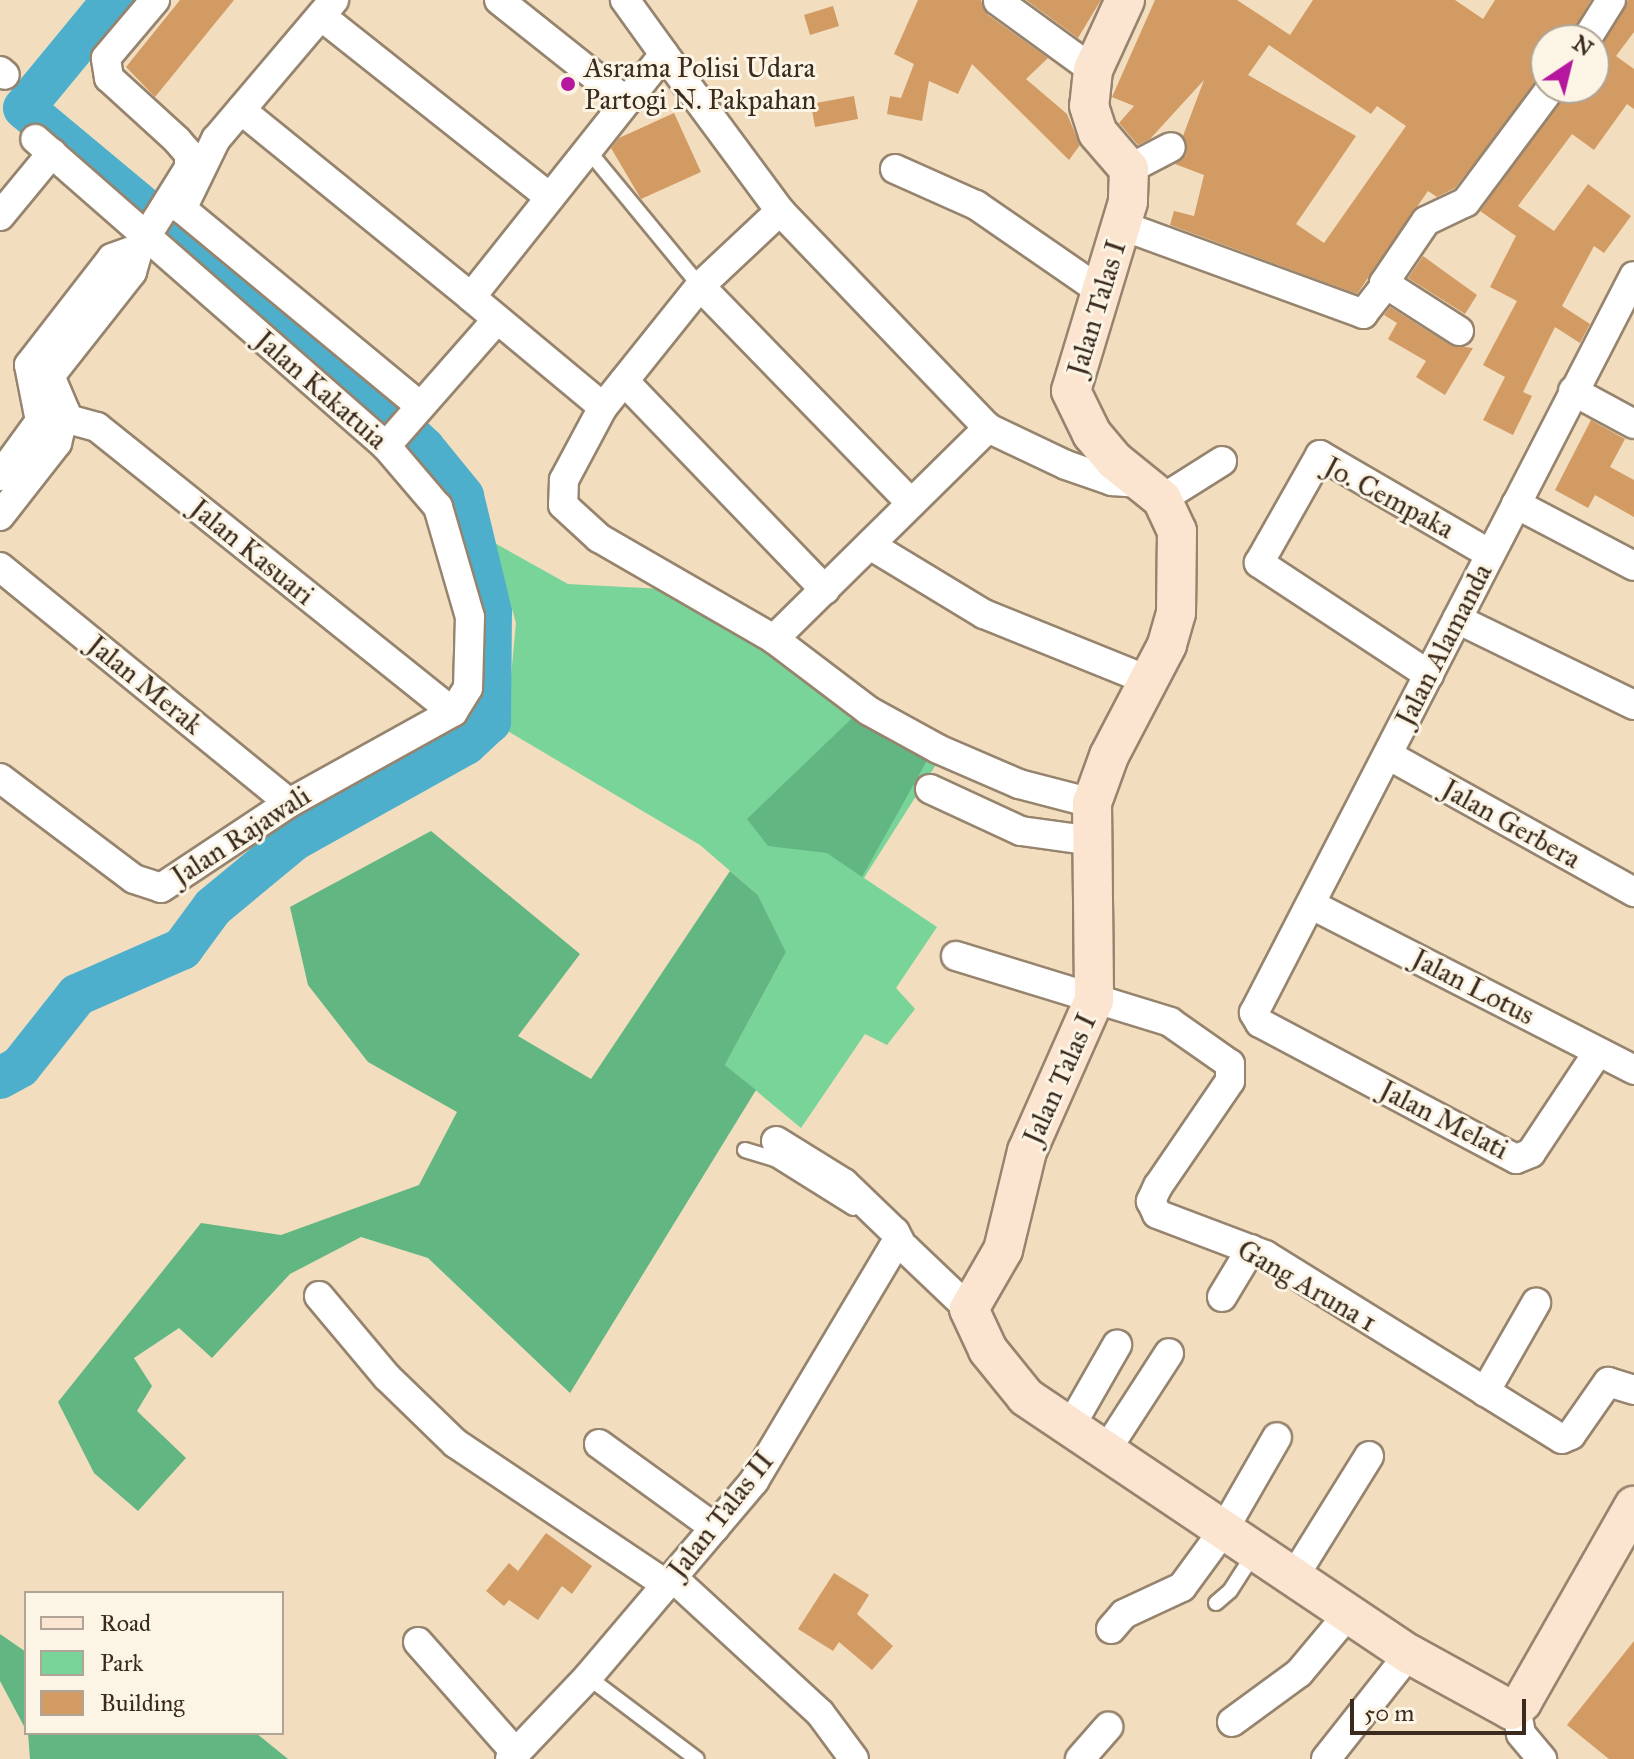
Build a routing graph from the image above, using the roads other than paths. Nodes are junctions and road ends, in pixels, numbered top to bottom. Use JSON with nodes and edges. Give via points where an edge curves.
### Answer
{"nodes":[{"id":1,"x":155,"y":0,"type":"edge"},
{"id":2,"x":499,"y":0,"type":"edge"},
{"id":3,"x":625,"y":0,"type":"edge"},
{"id":4,"x":1125,"y":0,"type":"edge"},
{"id":5,"x":1611,"y":0,"type":"edge"},
{"id":6,"x":998,"y":1,"type":"edge"},
{"id":7,"x":327,"y":8,"type":"edge"},
{"id":8,"x":1596,"y":24,"type":"edge"},
{"id":9,"x":664,"y":54,"type":"junction"},
{"id":10,"x":1093,"y":70,"type":"junction"},
{"id":11,"x":626,"y":101,"type":"junction"},
{"id":12,"x":1538,"y":104,"type":"edge"},
{"id":13,"x":241,"y":110,"type":"junction"},
{"id":14,"x":1171,"y":147,"type":"dead end"},
{"id":15,"x":587,"y":148,"type":"junction"},
{"id":16,"x":895,"y":169,"type":"dead end"},
{"id":17,"x":1129,"y":169,"type":"junction"},
{"id":18,"x":548,"y":196,"type":"junction"},
{"id":19,"x":780,"y":211,"type":"junction"},
{"id":20,"x":0,"y":216,"type":"edge"},
{"id":21,"x":1123,"y":226,"type":"junction"},
{"id":22,"x":152,"y":231,"type":"junction"},
{"id":23,"x":1634,"y":276,"type":"edge"},
{"id":24,"x":700,"y":286,"type":"junction"},
{"id":25,"x":1385,"y":286,"type":"junction"},
{"id":26,"x":1099,"y":290,"type":"junction"},
{"id":27,"x":471,"y":297,"type":"junction"},
{"id":28,"x":496,"y":321,"type":"junction"},
{"id":29,"x":1459,"y":331,"type":"dead end"},
{"id":30,"x":624,"y":381,"type":"junction"},
{"id":31,"x":1573,"y":391,"type":"junction"},
{"id":32,"x":603,"y":407,"type":"junction"},
{"id":33,"x":414,"y":410,"type":"junction"},
{"id":34,"x":53,"y":415,"type":"junction"},
{"id":35,"x":1634,"y":424,"type":"edge"},
{"id":36,"x":988,"y":428,"type":"junction"},
{"id":37,"x":389,"y":443,"type":"junction"},
{"id":38,"x":1222,"y":461,"type":"dead end"},
{"id":39,"x":0,"y":476,"type":"edge"},
{"id":40,"x":1151,"y":491,"type":"junction"},
{"id":41,"x":911,"y":503,"type":"junction"},
{"id":42,"x":1516,"y":504,"type":"junction"},
{"id":43,"x":0,"y":516,"type":"edge"},
{"id":44,"x":870,"y":545,"type":"junction"},
{"id":45,"x":1490,"y":554,"type":"junction"},
{"id":46,"x":1634,"y":566,"type":"edge"},
{"id":47,"x":0,"y":567,"type":"edge"},
{"id":48,"x":825,"y":590,"type":"junction"},
{"id":49,"x":1457,"y":619,"type":"junction"},
{"id":50,"x":774,"y":639,"type":"junction"},
{"id":51,"x":1429,"y":675,"type":"junction"},
{"id":52,"x":1150,"y":681,"type":"junction"},
{"id":53,"x":1634,"y":705,"type":"edge"},
{"id":54,"x":453,"y":712,"type":"junction"},
{"id":55,"x":1388,"y":755,"type":"junction"},
{"id":56,"x":0,"y":778,"type":"edge"},
{"id":57,"x":930,"y":789,"type":"dead end"},
{"id":58,"x":289,"y":803,"type":"junction"},
{"id":59,"x":1092,"y":803,"type":"junction"},
{"id":60,"x":1094,"y":841,"type":"junction"},
{"id":61,"x":1634,"y":892,"type":"edge"},
{"id":62,"x":1312,"y":905,"type":"junction"},
{"id":63,"x":956,"y":956,"type":"dead end"},
{"id":64,"x":1094,"y":1000,"type":"junction"},
{"id":65,"x":1254,"y":1013,"type":"joint"},
{"id":66,"x":1598,"y":1052,"type":"junction"},
{"id":67,"x":1634,"y":1070,"type":"edge"},
{"id":68,"x":776,"y":1141,"type":"dead end"},
{"id":69,"x":745,"y":1150,"type":"dead end"},
{"id":70,"x":898,"y":1248,"type":"junction"},
{"id":71,"x":1251,"y":1249,"type":"junction"},
{"id":72,"x":319,"y":1296,"type":"dead end"},
{"id":73,"x":1222,"y":1297,"type":"dead end"},
{"id":74,"x":1536,"y":1303,"type":"dead end"},
{"id":75,"x":969,"y":1309,"type":"junction"},
{"id":76,"x":1117,"y":1345,"type":"dead end"},
{"id":77,"x":1169,"y":1353,"type":"dead end"},
{"id":78,"x":1634,"y":1390,"type":"edge"},
{"id":79,"x":1485,"y":1392,"type":"junction"},
{"id":80,"x":1070,"y":1427,"type":"junction"},
{"id":81,"x":1277,"y":1437,"type":"dead end"},
{"id":82,"x":599,"y":1444,"type":"dead end"},
{"id":83,"x":1107,"y":1449,"type":"junction"},
{"id":84,"x":1369,"y":1456,"type":"dead end"},
{"id":85,"x":1634,"y":1506,"type":"edge"},
{"id":86,"x":715,"y":1528,"type":"junction"},
{"id":87,"x":1223,"y":1531,"type":"junction"},
{"id":88,"x":1256,"y":1552,"type":"junction"},
{"id":89,"x":1295,"y":1575,"type":"junction"},
{"id":90,"x":669,"y":1580,"type":"junction"},
{"id":91,"x":1216,"y":1603,"type":"dead end"},
{"id":92,"x":1350,"y":1612,"type":"junction"},
{"id":93,"x":1111,"y":1629,"type":"dead end"},
{"id":94,"x":418,"y":1642,"type":"dead end"},
{"id":95,"x":1409,"y":1654,"type":"junction"},
{"id":96,"x":588,"y":1677,"type":"junction"},
{"id":97,"x":1516,"y":1708,"type":"junction"},
{"id":98,"x":1232,"y":1722,"type":"dead end"},
{"id":99,"x":1108,"y":1727,"type":"dead end"},
{"id":100,"x":522,"y":1754,"type":"edge"},
{"id":101,"x":697,"y":1759,"type":"edge"},
{"id":102,"x":854,"y":1759,"type":"edge"},
{"id":103,"x":1080,"y":1759,"type":"edge"},
{"id":104,"x":1326,"y":1759,"type":"edge"},
{"id":105,"x":1542,"y":1759,"type":"edge"}],
"edges":[{"from":1,"to":22,"type":"street","via":[[106,58],[109,78],[189,154],[189,168]]},
{"from":2,"to":11,"type":"street"},
{"from":3,"to":9,"type":"street"},
{"from":4,"to":10,"type":"street"},
{"from":5,"to":8,"type":"street"},
{"from":6,"to":10,"type":"street"},
{"from":7,"to":13,"type":"street"},
{"from":7,"to":18,"type":"street"},
{"from":9,"to":11,"type":"street"},
{"from":9,"to":19,"type":"street"},
{"from":10,"to":17,"type":"street","via":[[1093,123]]},
{"from":11,"to":15,"type":"street"},
{"from":12,"to":25,"type":"street","via":[[1466,202],[1426,221]]},
{"from":13,"to":27,"type":"street"},
{"from":13,"to":33,"type":"street","via":[[216,139],[183,214]]},
{"from":14,"to":17,"type":"street"},
{"from":15,"to":18,"type":"street"},
{"from":15,"to":24,"type":"lane"},
{"from":16,"to":26,"type":"street","via":[[976,205]]},
{"from":17,"to":21,"type":"street","name":"Jalan Talas I"},
{"from":18,"to":27,"type":"street"},
{"from":19,"to":24,"type":"street"},
{"from":19,"to":36,"type":"street"},
{"from":20,"to":22,"type":"street","name":"Jalan Kakatuia","via":[[43,146]]},
{"from":21,"to":25,"type":"street","via":[[1363,314]]},
{"from":21,"to":26,"type":"street","name":"Jalan Talas I"},
{"from":22,"to":34,"type":"street","via":[[132,272],[50,376]]},
{"from":22,"to":37,"type":"street","name":"Jalan Kakatuia"},
{"from":23,"to":31,"type":"street","name":"Jalan Alamanda"},
{"from":24,"to":30,"type":"street"},
{"from":24,"to":41,"type":"street"},
{"from":25,"to":29,"type":"street"},
{"from":26,"to":40,"type":"street","name":"Jalan Talas I","via":[[1071,391],[1092,434]]},
{"from":27,"to":28,"type":"street"},
{"from":28,"to":32,"type":"street"},
{"from":28,"to":33,"type":"street"},
{"from":30,"to":32,"type":"street"},
{"from":30,"to":48,"type":"street"},
{"from":31,"to":35,"type":"street"},
{"from":31,"to":42,"type":"street","name":"Jalan Alamanda"},
{"from":32,"to":50,"type":"street","via":[[564,480],[563,505],[599,538]]},
{"from":33,"to":37,"type":"street"},
{"from":34,"to":39,"type":"street"},
{"from":34,"to":43,"type":"street","via":[[57,443]]},
{"from":34,"to":54,"type":"street","name":"Jalan Kasuari","via":[[97,427]]},
{"from":36,"to":40,"type":"street","via":[[1066,465]]},
{"from":36,"to":41,"type":"street"},
{"from":37,"to":54,"type":"street","name":"Jalan Kakatuia","via":[[438,507],[470,617],[468,688]]},
{"from":38,"to":40,"type":"street"},
{"from":40,"to":52,"type":"street","name":"Jalan Talas I","via":[[1177,531],[1180,575],[1176,613]]},
{"from":41,"to":44,"type":"street"},
{"from":42,"to":45,"type":"street","name":"Jalan Alamanda"},
{"from":42,"to":46,"type":"street"},
{"from":44,"to":48,"type":"street"},
{"from":44,"to":52,"type":"street","via":[[984,614]]},
{"from":45,"to":49,"type":"street","name":"Jalan Alamanda"},
{"from":45,"to":51,"type":"street","name":"Jo. Cempaka","via":[[1320,455],[1259,563]]},
{"from":47,"to":58,"type":"street","name":"Jalan Merak"},
{"from":48,"to":50,"type":"street"},
{"from":49,"to":51,"type":"street","name":"Jalan Alamanda"},
{"from":49,"to":53,"type":"street"},
{"from":50,"to":59,"type":"street","via":[[869,711],[938,749],[1019,784]]},
{"from":51,"to":55,"type":"street","name":"Jalan Alamanda"},
{"from":52,"to":59,"type":"street","name":"Jalan Talas I","via":[[1109,756]]},
{"from":54,"to":58,"type":"street","name":"Jalan Rajawali"},
{"from":55,"to":61,"type":"street","name":"Jalan Gerbera"},
{"from":55,"to":62,"type":"street","name":"Jalan Alamanda"},
{"from":56,"to":58,"type":"street","name":"Jalan Rajawali","via":[[148,888],[161,888]]},
{"from":57,"to":60,"type":"street","via":[[1021,831]]},
{"from":59,"to":60,"type":"street","name":"Jalan Talas I"},
{"from":60,"to":64,"type":"street","name":"Jalan Talas I"},
{"from":62,"to":65,"type":"street","name":"Jalan Alamanda"},
{"from":62,"to":66,"type":"street","name":"Jalan Lotus"},
{"from":63,"to":64,"type":"street"},
{"from":64,"to":71,"type":"street","name":"Gang Aruna 1","via":[[1184,1028],[1230,1064],[1230,1081],[1151,1201],[1157,1214]]},
{"from":64,"to":75,"type":"street","name":"Jalan Talas I","via":[[1027,1151],[1003,1250]]},
{"from":65,"to":66,"type":"street","name":"Jalan Melati","via":[[1260,1023],[1516,1159],[1531,1153]]},
{"from":66,"to":67,"type":"street","name":"Jalan Lotus"},
{"from":68,"to":70,"type":"street","via":[[844,1183],[895,1232]]},
{"from":69,"to":70,"type":"lane","via":[[775,1159],[823,1186]]},
{"from":70,"to":75,"type":"street"},
{"from":70,"to":86,"type":"street","name":"Jalan Talas II","via":[[754,1481]]},
{"from":71,"to":73,"type":"street"},
{"from":71,"to":79,"type":"street","name":"Gang Aruna 1"},
{"from":72,"to":90,"type":"street","via":[[387,1377],[455,1443]]},
{"from":74,"to":79,"type":"street"},
{"from":75,"to":80,"type":"street","via":[[1008,1376],[1026,1397]]},
{"from":76,"to":80,"type":"street"},
{"from":77,"to":83,"type":"street"},
{"from":78,"to":79,"type":"street","name":"Gang Aruna 1","via":[[1608,1382],[1571,1435],[1562,1439]]},
{"from":80,"to":83,"type":"street"},
{"from":81,"to":87,"type":"street"},
{"from":82,"to":86,"type":"street"},
{"from":83,"to":87,"type":"street"},
{"from":84,"to":89,"type":"street"},
{"from":85,"to":97,"type":"street"},
{"from":86,"to":90,"type":"street","name":"Jalan Talas II"},
{"from":87,"to":88,"type":"street"},
{"from":87,"to":93,"type":"street","via":[[1182,1587],[1124,1614]]},
{"from":88,"to":89,"type":"street"},
{"from":88,"to":91,"type":"lane"},
{"from":89,"to":92,"type":"street"},
{"from":90,"to":96,"type":"street","name":"Jalan Talas II"},
{"from":90,"to":102,"type":"street","via":[[820,1713]]},
{"from":92,"to":95,"type":"street"},
{"from":92,"to":98,"type":"street","via":[[1299,1673]]},
{"from":94,"to":100,"type":"street"},
{"from":95,"to":97,"type":"street","via":[[1502,1707]]},
{"from":95,"to":104,"type":"street"},
{"from":96,"to":100,"type":"street","name":"Jalan Talas II"},
{"from":96,"to":101,"type":"lane"},
{"from":97,"to":105,"type":"street","via":[[1521,1734]]},
{"from":99,"to":103,"type":"street"}]}
